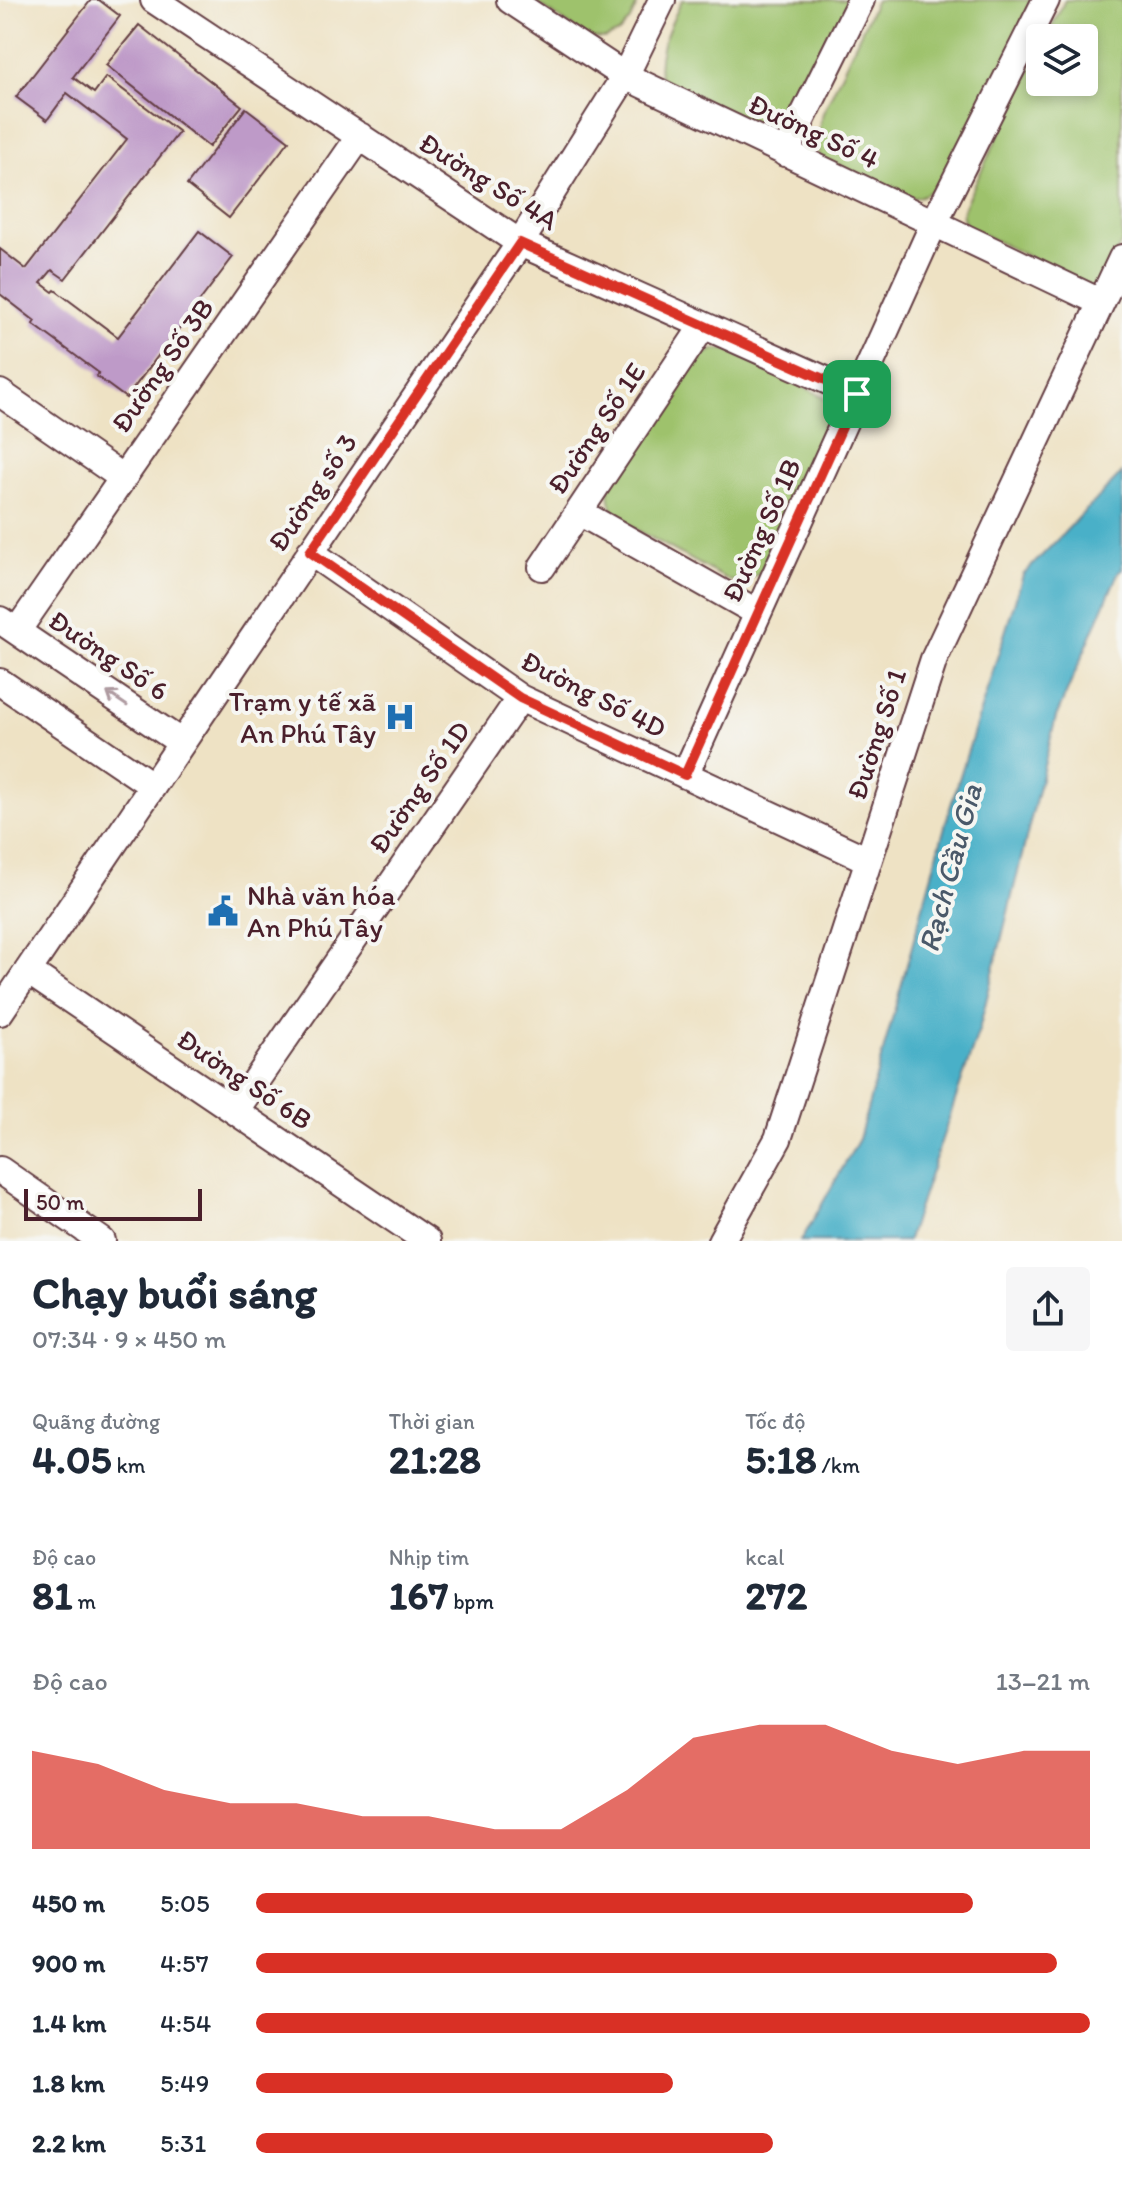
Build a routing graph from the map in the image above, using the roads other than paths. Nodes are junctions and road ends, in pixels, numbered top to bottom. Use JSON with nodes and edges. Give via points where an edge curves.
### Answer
{"nodes":[{"id":1,"x":154,"y":0,"type":"edge"},
{"id":2,"x":510,"y":0,"type":"edge"},
{"id":3,"x":662,"y":0,"type":"edge"},
{"id":4,"x":861,"y":0,"type":"edge"},
{"id":5,"x":1046,"y":0,"type":"edge"},
{"id":6,"x":625,"y":76,"type":"junction"},
{"id":7,"x":360,"y":136,"type":"junction"},
{"id":8,"x":785,"y":153,"type":"junction"},
{"id":9,"x":934,"y":223,"type":"junction"},
{"id":10,"x":520,"y":243,"type":"junction"},
{"id":11,"x":1122,"y":258,"type":"edge"},
{"id":12,"x":1100,"y":302,"type":"junction"},
{"id":13,"x":703,"y":326,"type":"junction"},
{"id":14,"x":0,"y":393,"type":"edge"},
{"id":15,"x":857,"y":394,"type":"junction"},
{"id":16,"x":123,"y":478,"type":"junction"},
{"id":17,"x":579,"y":512,"type":"junction"},
{"id":18,"x":310,"y":552,"type":"junction"},
{"id":19,"x":542,"y":567,"type":"dead end"},
{"id":20,"x":758,"y":613,"type":"junction"},
{"id":21,"x":8,"y":626,"type":"edge"},
{"id":22,"x":0,"y":682,"type":"edge"},
{"id":23,"x":520,"y":698,"type":"junction"},
{"id":24,"x":182,"y":743,"type":"junction"},
{"id":25,"x":685,"y":775,"type":"junction"},
{"id":26,"x":153,"y":786,"type":"junction"},
{"id":27,"x":868,"y":860,"type":"junction"},
{"id":28,"x":28,"y":971,"type":"junction"},
{"id":29,"x":0,"y":1012,"type":"edge"},
{"id":30,"x":235,"y":1111,"type":"junction"},
{"id":31,"x":0,"y":1170,"type":"edge"},
{"id":32,"x":102,"y":1241,"type":"edge"},
{"id":33,"x":427,"y":1241,"type":"edge"},
{"id":34,"x":721,"y":1241,"type":"edge"}],
"edges":[{"from":1,"to":7,"type":"street","name":"Đường Số 4A"},
{"from":2,"to":6,"type":"street","name":"Đường Số 4"},
{"from":3,"to":6,"type":"street","name":"Đường số 3"},
{"from":4,"to":8,"type":"street"},
{"from":5,"to":9,"type":"street","name":"Đường Số 1B"},
{"from":6,"to":8,"type":"street","name":"Đường Số 4"},
{"from":6,"to":10,"type":"street","name":"Đường số 3"},
{"from":7,"to":10,"type":"street","name":"Đường Số 4A"},
{"from":7,"to":16,"type":"street","name":"Đường Số 3B"},
{"from":8,"to":9,"type":"street","name":"Đường Số 4"},
{"from":9,"to":12,"type":"street","name":"Đường Số 4"},
{"from":9,"to":15,"type":"street","name":"Đường Số 1B"},
{"from":10,"to":13,"type":"street","name":"Đường Số 4A"},
{"from":10,"to":18,"type":"street","name":"Đường số 3"},
{"from":11,"to":12,"type":"street","name":"Đường Số 1"},
{"from":12,"to":27,"type":"street","name":"Đường Số 1","via":[[934,659]]},
{"from":13,"to":15,"type":"street","name":"Đường Số 4A"},
{"from":13,"to":17,"type":"street","name":"Đường Số 1E"},
{"from":14,"to":16,"type":"street"},
{"from":15,"to":20,"type":"street","name":"Đường Số 1B"},
{"from":16,"to":21,"type":"street","name":"Đường Số 3B"},
{"from":17,"to":19,"type":"street","name":"Đường Số 1E"},
{"from":17,"to":20,"type":"street"},
{"from":18,"to":23,"type":"street","name":"Đường Số 4D"},
{"from":18,"to":24,"type":"street","name":"Đường số 3"},
{"from":20,"to":25,"type":"street","name":"Đường Số 1B"},
{"from":24,"to":21,"type":"street","name":"Đường Số 6","one_way":true},
{"from":22,"to":26,"type":"street"},
{"from":23,"to":25,"type":"street","name":"Đường Số 4D"},
{"from":23,"to":30,"type":"street","name":"Đường Số 1D"},
{"from":24,"to":26,"type":"street","name":"Đường số 3"},
{"from":25,"to":27,"type":"street","name":"Đường Số 4D"},
{"from":26,"to":28,"type":"street","name":"Đường số 3"},
{"from":27,"to":34,"type":"street","name":"Đường Số 1","via":[[778,1139]]},
{"from":28,"to":29,"type":"street","name":"Đường số 3"},
{"from":28,"to":30,"type":"street","name":"Đường Số 6B"},
{"from":30,"to":33,"type":"street","name":"Đường Số 6B"},
{"from":31,"to":32,"type":"street"}]}
